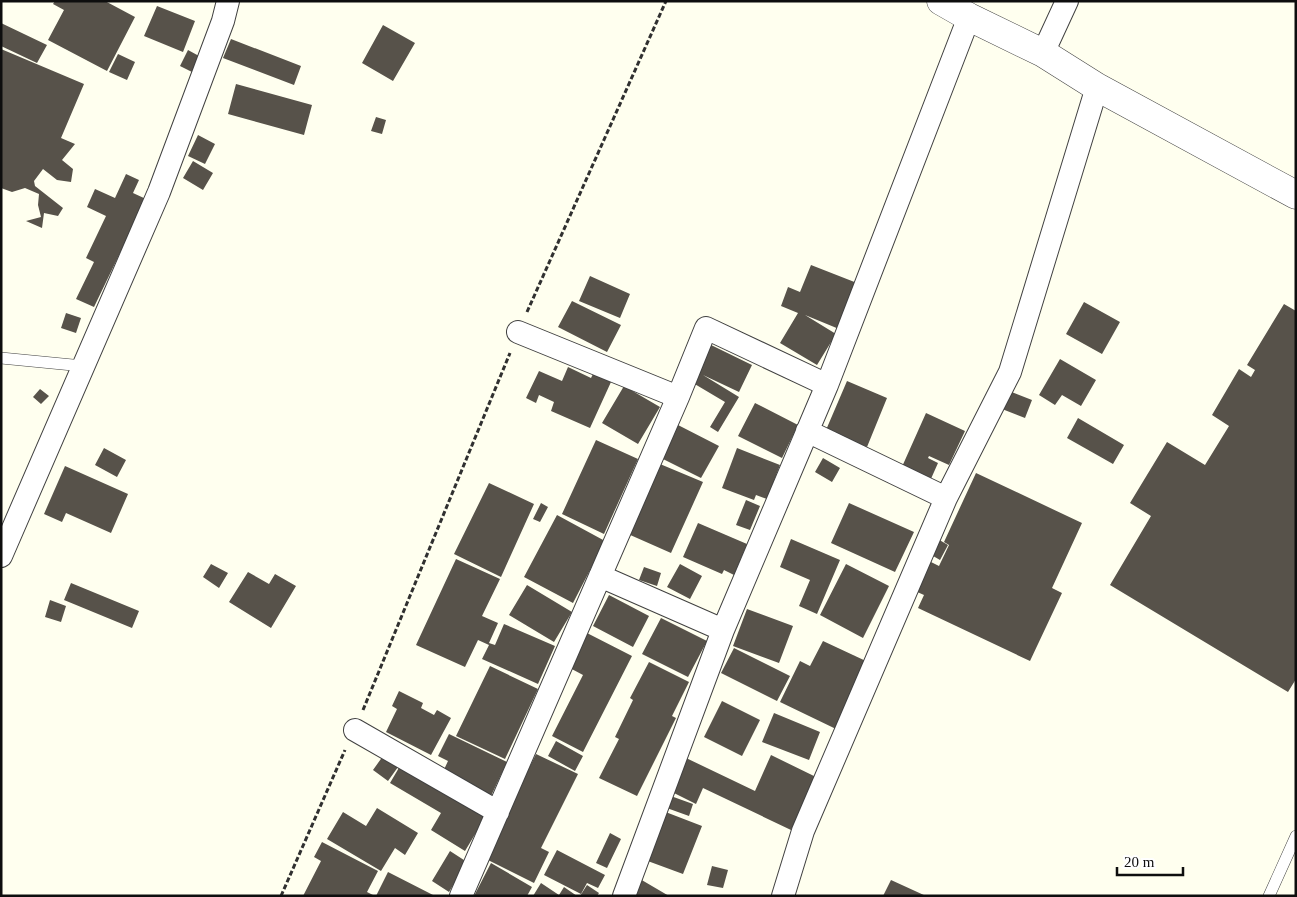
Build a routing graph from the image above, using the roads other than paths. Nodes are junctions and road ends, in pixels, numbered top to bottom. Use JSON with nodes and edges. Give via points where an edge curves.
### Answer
{"nodes":[{"id":1,"x":228,"y":1,"type":"edge"},
{"id":2,"x":941,"y":1,"type":"edge"},
{"id":3,"x":1067,"y":1,"type":"edge"},
{"id":4,"x":969,"y":17,"type":"junction"},
{"id":5,"x":1043,"y":53,"type":"junction"},
{"id":6,"x":1097,"y":87,"type":"junction"},
{"id":7,"x":1296,"y":195,"type":"edge"},
{"id":8,"x":518,"y":332,"type":"road end"},
{"id":9,"x":1,"y":358,"type":"edge"},
{"id":10,"x":84,"y":366,"type":"junction"},
{"id":11,"x":827,"y":384,"type":"junction"},
{"id":12,"x":678,"y":396,"type":"junction"},
{"id":13,"x":807,"y":432,"type":"junction"},
{"id":14,"x":946,"y":498,"type":"junction"},
{"id":15,"x":1,"y":556,"type":"edge"},
{"id":16,"x":600,"y":576,"type":"junction"},
{"id":17,"x":723,"y":630,"type":"junction"},
{"id":18,"x":355,"y":730,"type":"road end"},
{"id":19,"x":498,"y":812,"type":"junction"},
{"id":20,"x":1296,"y":836,"type":"edge"},
{"id":21,"x":461,"y":896,"type":"edge"},
{"id":22,"x":624,"y":896,"type":"edge"},
{"id":23,"x":783,"y":896,"type":"edge"},
{"id":24,"x":1269,"y":896,"type":"edge"}],
"edges":[{"from":1,"to":10,"type":"street","via":[[159,192]]},
{"from":2,"to":4,"type":"street"},
{"from":3,"to":5,"type":"street"},
{"from":4,"to":5,"type":"street"},
{"from":4,"to":11,"type":"street"},
{"from":5,"to":6,"type":"street"},
{"from":6,"to":7,"type":"street"},
{"from":6,"to":14,"type":"street","via":[[1010,372]]},
{"from":8,"to":12,"type":"street"},
{"from":9,"to":10,"type":"lane"},
{"from":10,"to":15,"type":"street"},
{"from":11,"to":12,"type":"street","via":[[706,328]]},
{"from":11,"to":13,"type":"street"},
{"from":12,"to":16,"type":"street"},
{"from":13,"to":14,"type":"street"},
{"from":13,"to":17,"type":"street"},
{"from":14,"to":23,"type":"street","via":[[803,831]]},
{"from":16,"to":17,"type":"street"},
{"from":16,"to":19,"type":"street"},
{"from":17,"to":22,"type":"street"},
{"from":18,"to":19,"type":"street"},
{"from":19,"to":21,"type":"street"},
{"from":20,"to":24,"type":"lane"}]}
